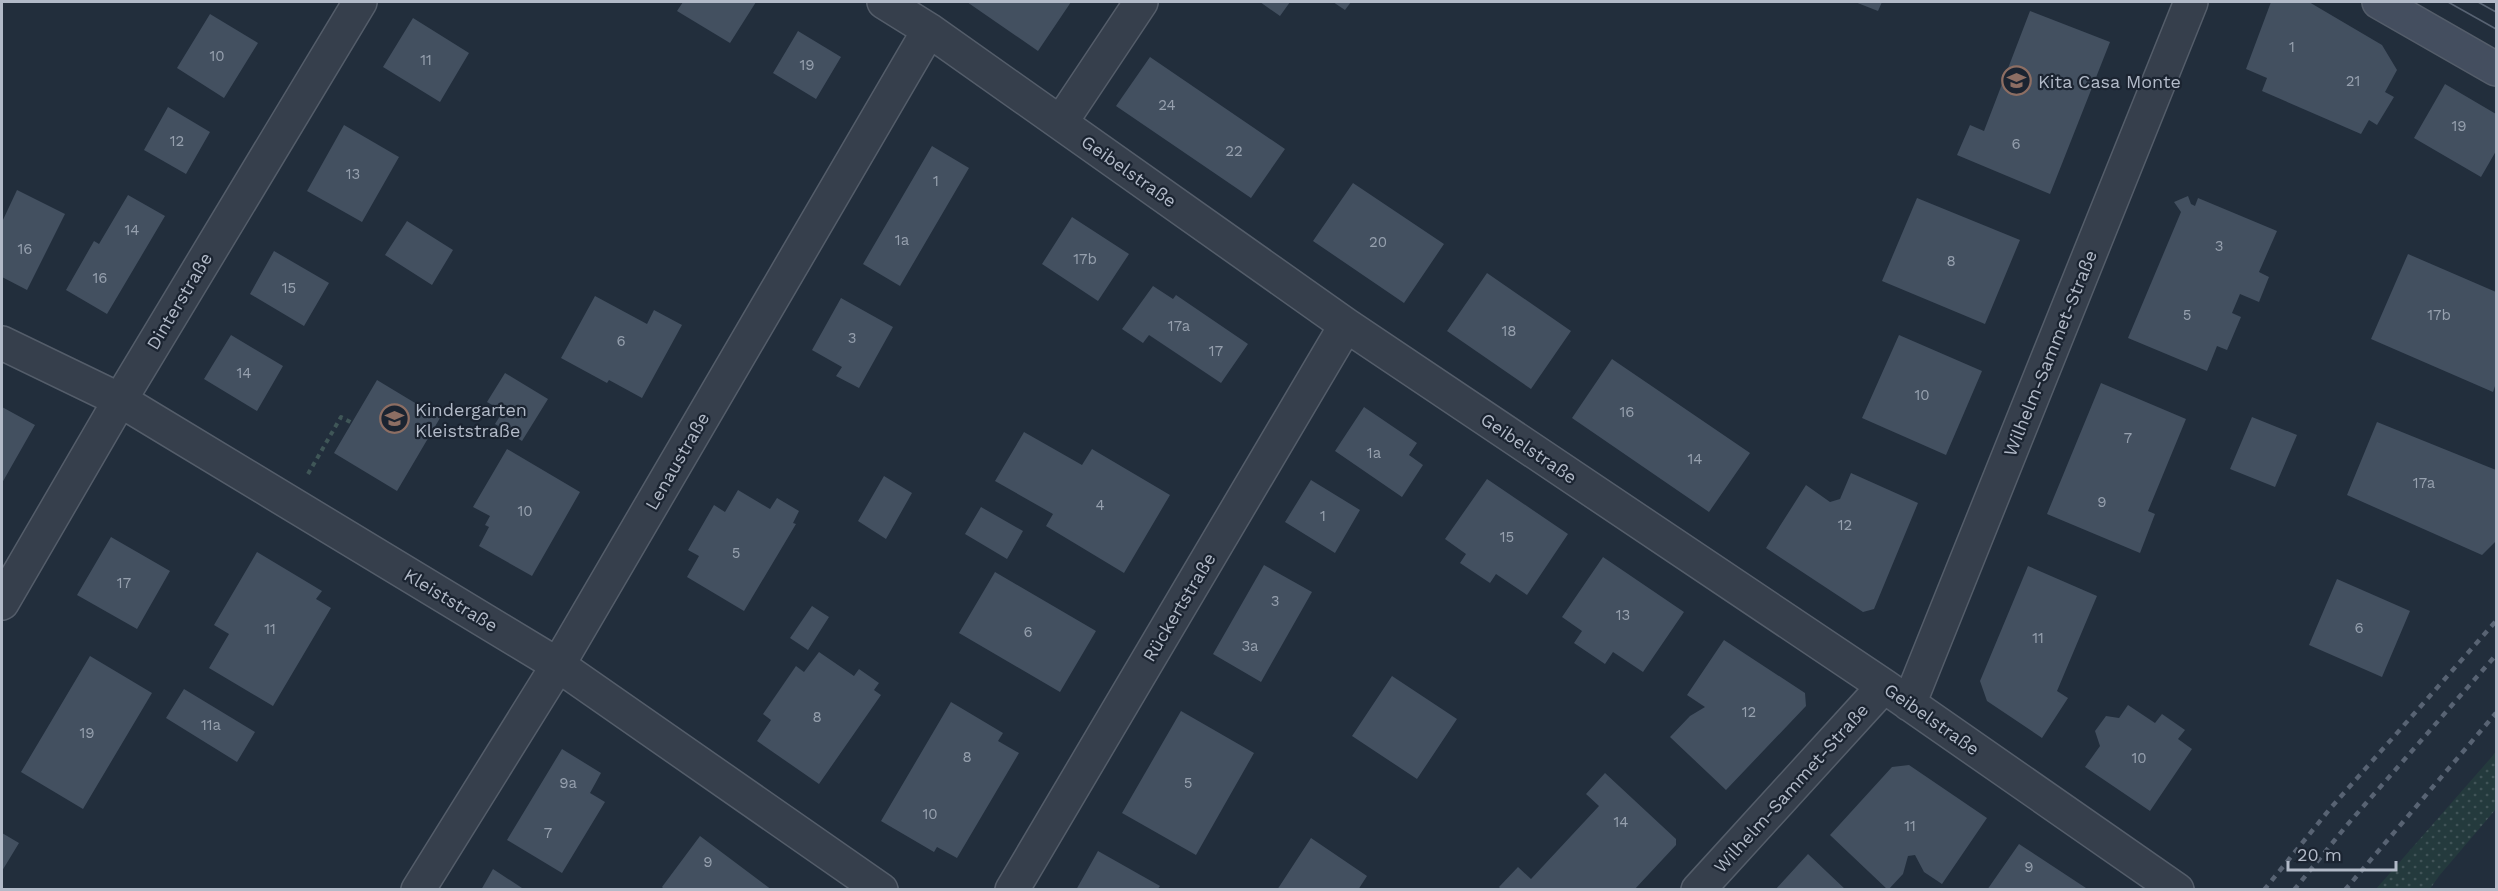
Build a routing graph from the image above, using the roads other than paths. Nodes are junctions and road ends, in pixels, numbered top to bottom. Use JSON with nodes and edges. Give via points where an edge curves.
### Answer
{"nodes":[{"id":1,"x":360,"y":2,"type":"edge"},
{"id":2,"x":884,"y":2,"type":"edge"},
{"id":3,"x":1141,"y":2,"type":"edge"},
{"id":4,"x":2191,"y":2,"type":"edge"},
{"id":5,"x":2379,"y":2,"type":"edge"},
{"id":6,"x":929,"y":30,"type":"junction"},
{"id":7,"x":2496,"y":69,"type":"edge"},
{"id":8,"x":1061,"y":122,"type":"junction"},
{"id":9,"x":1346,"y":325,"type":"junction"},
{"id":10,"x":2,"y":343,"type":"edge"},
{"id":11,"x":120,"y":400,"type":"junction"},
{"id":12,"x":2,"y":603,"type":"edge"},
{"id":13,"x":558,"y":665,"type":"junction"},
{"id":14,"x":1897,"y":695,"type":"junction"},
{"id":15,"x":418,"y":890,"type":"edge"},
{"id":16,"x":881,"y":890,"type":"edge"},
{"id":17,"x":1012,"y":890,"type":"edge"},
{"id":18,"x":1698,"y":890,"type":"edge"},
{"id":19,"x":2177,"y":890,"type":"edge"}],
"edges":[{"from":1,"to":11,"type":"street","name":"Dinterstraße"},
{"from":2,"to":6,"type":"street","name":"Geibelstraße"},
{"from":3,"to":8,"type":"street"},
{"from":4,"to":14,"type":"street","name":"Wilhelm-Sammet-Straße"},
{"from":5,"to":7,"type":"main road"},
{"from":6,"to":8,"type":"street","name":"Geibelstraße"},
{"from":6,"to":13,"type":"street","name":"Lenaustraße"},
{"from":8,"to":9,"type":"street","name":"Geibelstraße"},
{"from":9,"to":14,"type":"street","name":"Geibelstraße"},
{"from":9,"to":17,"type":"street","name":"Rückertstraße"},
{"from":10,"to":11,"type":"street","name":"Kleiststraße"},
{"from":11,"to":12,"type":"street","name":"Dinterstraße"},
{"from":11,"to":13,"type":"street","name":"Kleiststraße"},
{"from":13,"to":15,"type":"street","name":"Lenaustraße"},
{"from":13,"to":16,"type":"street","name":"Kleiststraße"},
{"from":14,"to":18,"type":"street","name":"Wilhelm-Sammet-Straße"},
{"from":14,"to":19,"type":"street","name":"Geibelstraße"}]}
